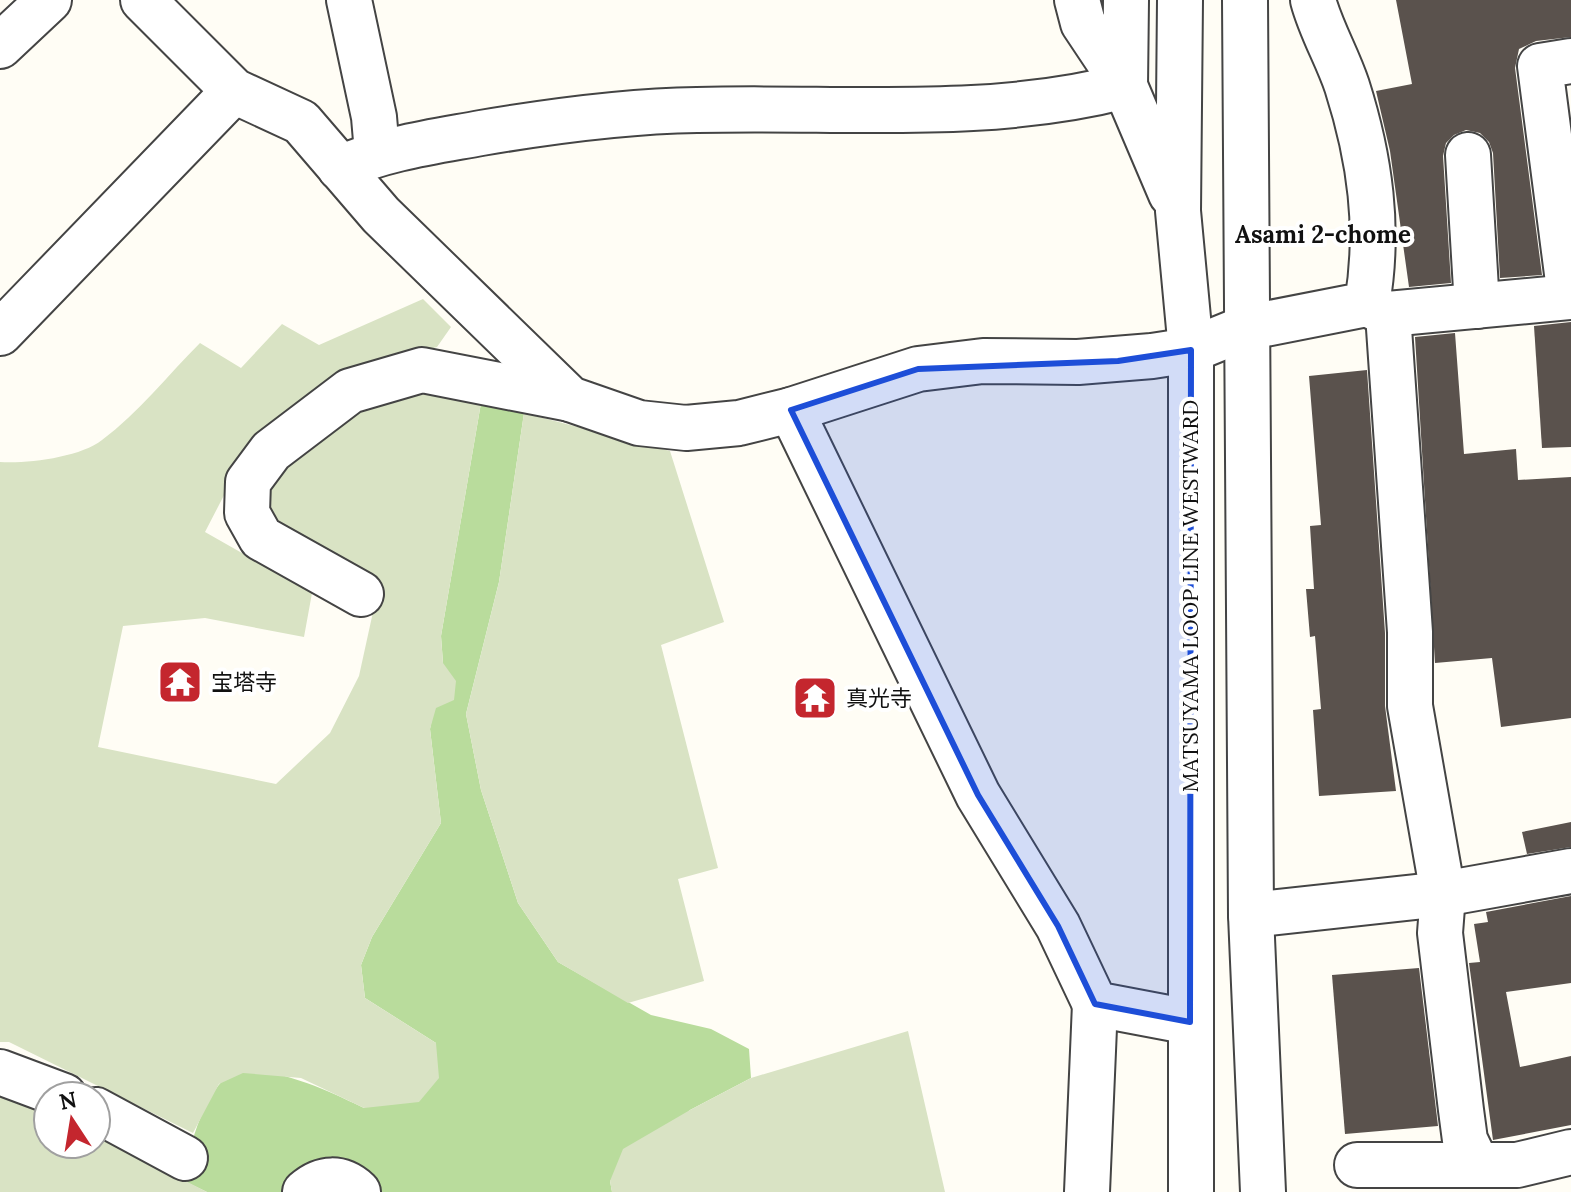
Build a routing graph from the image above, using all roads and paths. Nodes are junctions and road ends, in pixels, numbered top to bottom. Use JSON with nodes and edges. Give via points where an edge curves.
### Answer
{"nodes":[{"id":1,"x":49,"y":0,"type":"edge"},
{"id":2,"x":143,"y":0,"type":"edge"},
{"id":3,"x":349,"y":0,"type":"edge"},
{"id":4,"x":1077,"y":0,"type":"edge"},
{"id":5,"x":1126,"y":0,"type":"edge"},
{"id":6,"x":1180,"y":0,"type":"edge"},
{"id":7,"x":1245,"y":0,"type":"edge"},
{"id":8,"x":1313,"y":0,"type":"edge"},
{"id":9,"x":0,"y":46,"type":"edge"},
{"id":10,"x":1571,"y":61,"type":"edge"},
{"id":11,"x":1125,"y":86,"type":"junction"},
{"id":12,"x":234,"y":91,"type":"junction"},
{"id":13,"x":1468,"y":155,"type":"dead end"},
{"id":14,"x":359,"y":160,"type":"junction"},
{"id":15,"x":1178,"y":211,"type":"junction"},
{"id":16,"x":1571,"y":297,"type":"edge"},
{"id":17,"x":1477,"y":306,"type":"junction"},
{"id":18,"x":1377,"y":309,"type":"junction"},
{"id":19,"x":1245,"y":328,"type":"junction"},
{"id":20,"x":0,"y":333,"type":"edge"},
{"id":21,"x":1191,"y":350,"type":"junction"},
{"id":22,"x":570,"y":399,"type":"junction"},
{"id":23,"x":791,"y":410,"type":"junction"},
{"id":24,"x":361,"y":594,"type":"dead end"},
{"id":25,"x":1571,"y":871,"type":"edge"},
{"id":26,"x":1443,"y":894,"type":"junction"},
{"id":27,"x":1251,"y":915,"type":"junction"},
{"id":28,"x":1095,"y":1004,"type":"junction"},
{"id":29,"x":1190,"y":1022,"type":"junction"},
{"id":30,"x":0,"y":1072,"type":"edge"},
{"id":31,"x":32,"y":1084,"type":"edge"},
{"id":32,"x":112,"y":1119,"type":"edge"},
{"id":33,"x":1571,"y":1152,"type":"edge"},
{"id":34,"x":185,"y":1158,"type":"dead end"},
{"id":35,"x":1357,"y":1165,"type":"dead end"},
{"id":36,"x":1477,"y":1165,"type":"junction"},
{"id":37,"x":305,"y":1192,"type":"edge"},
{"id":38,"x":358,"y":1192,"type":"edge"},
{"id":39,"x":1087,"y":1192,"type":"edge"},
{"id":40,"x":1191,"y":1192,"type":"edge"},
{"id":41,"x":1263,"y":1192,"type":"edge"}],
"edges":[{"from":1,"to":9,"type":"street"},
{"from":2,"to":12,"type":"street"},
{"from":3,"to":14,"type":"street","via":[[374,117]]},
{"from":4,"to":11,"type":"street","via":[[1083,23]]},
{"from":5,"to":11,"type":"street"},
{"from":6,"to":15,"type":"street","name":"MATSUYAMA LOOP LINE WESTWARD"},
{"from":7,"to":19,"type":"street"},
{"from":8,"to":18,"type":"street","via":[[1346,84],[1367,162]]},
{"from":10,"to":16,"type":"street","via":[[1540,66]]},
{"from":11,"to":14,"type":"street","via":[[1070,100],[562,119]]},
{"from":11,"to":15,"type":"street"},
{"from":12,"to":14,"type":"street","via":[[301,122]]},
{"from":12,"to":20,"type":"street"},
{"from":13,"to":17,"type":"street"},
{"from":14,"to":22,"type":"street","via":[[381,215]]},
{"from":15,"to":21,"type":"street","name":"MATSUYAMA LOOP LINE WESTWARD"},
{"from":16,"to":17,"type":"street"},
{"from":17,"to":18,"type":"street"},
{"from":18,"to":19,"type":"street"},
{"from":18,"to":26,"type":"street","via":[[1410,632],[1410,706]]},
{"from":19,"to":21,"type":"street"},
{"from":19,"to":27,"type":"street"},
{"from":21,"to":23,"type":"street","via":[[1118,361],[983,361],[918,369]]},
{"from":21,"to":29,"type":"street","name":"MATSUYAMA LOOP LINE WESTWARD"},
{"from":22,"to":23,"type":"street","via":[[639,423],[686,428],[739,423]]},
{"from":22,"to":24,"type":"street","via":[[422,370],[350,391],[271,451],[248,482],[247,513],[261,538]]},
{"from":23,"to":28,"type":"street","via":[[978,795],[1058,926]]},
{"from":25,"to":26,"type":"street"},
{"from":26,"to":27,"type":"street"},
{"from":26,"to":36,"type":"street","via":[[1440,933],[1461,1110],[1465,1140]]},
{"from":27,"to":41,"type":"street"},
{"from":28,"to":29,"type":"street"},
{"from":28,"to":39,"type":"street"},
{"from":29,"to":40,"type":"street","name":"MATSUYAMA LOOP LINE WESTWARD"},
{"from":30,"to":31,"type":"street"},
{"from":32,"to":34,"type":"street"},
{"from":33,"to":36,"type":"street","via":[[1517,1165]]},
{"from":35,"to":36,"type":"street"},
{"from":37,"to":38,"type":"street","via":[[313,1184],[335,1180]]}]}
